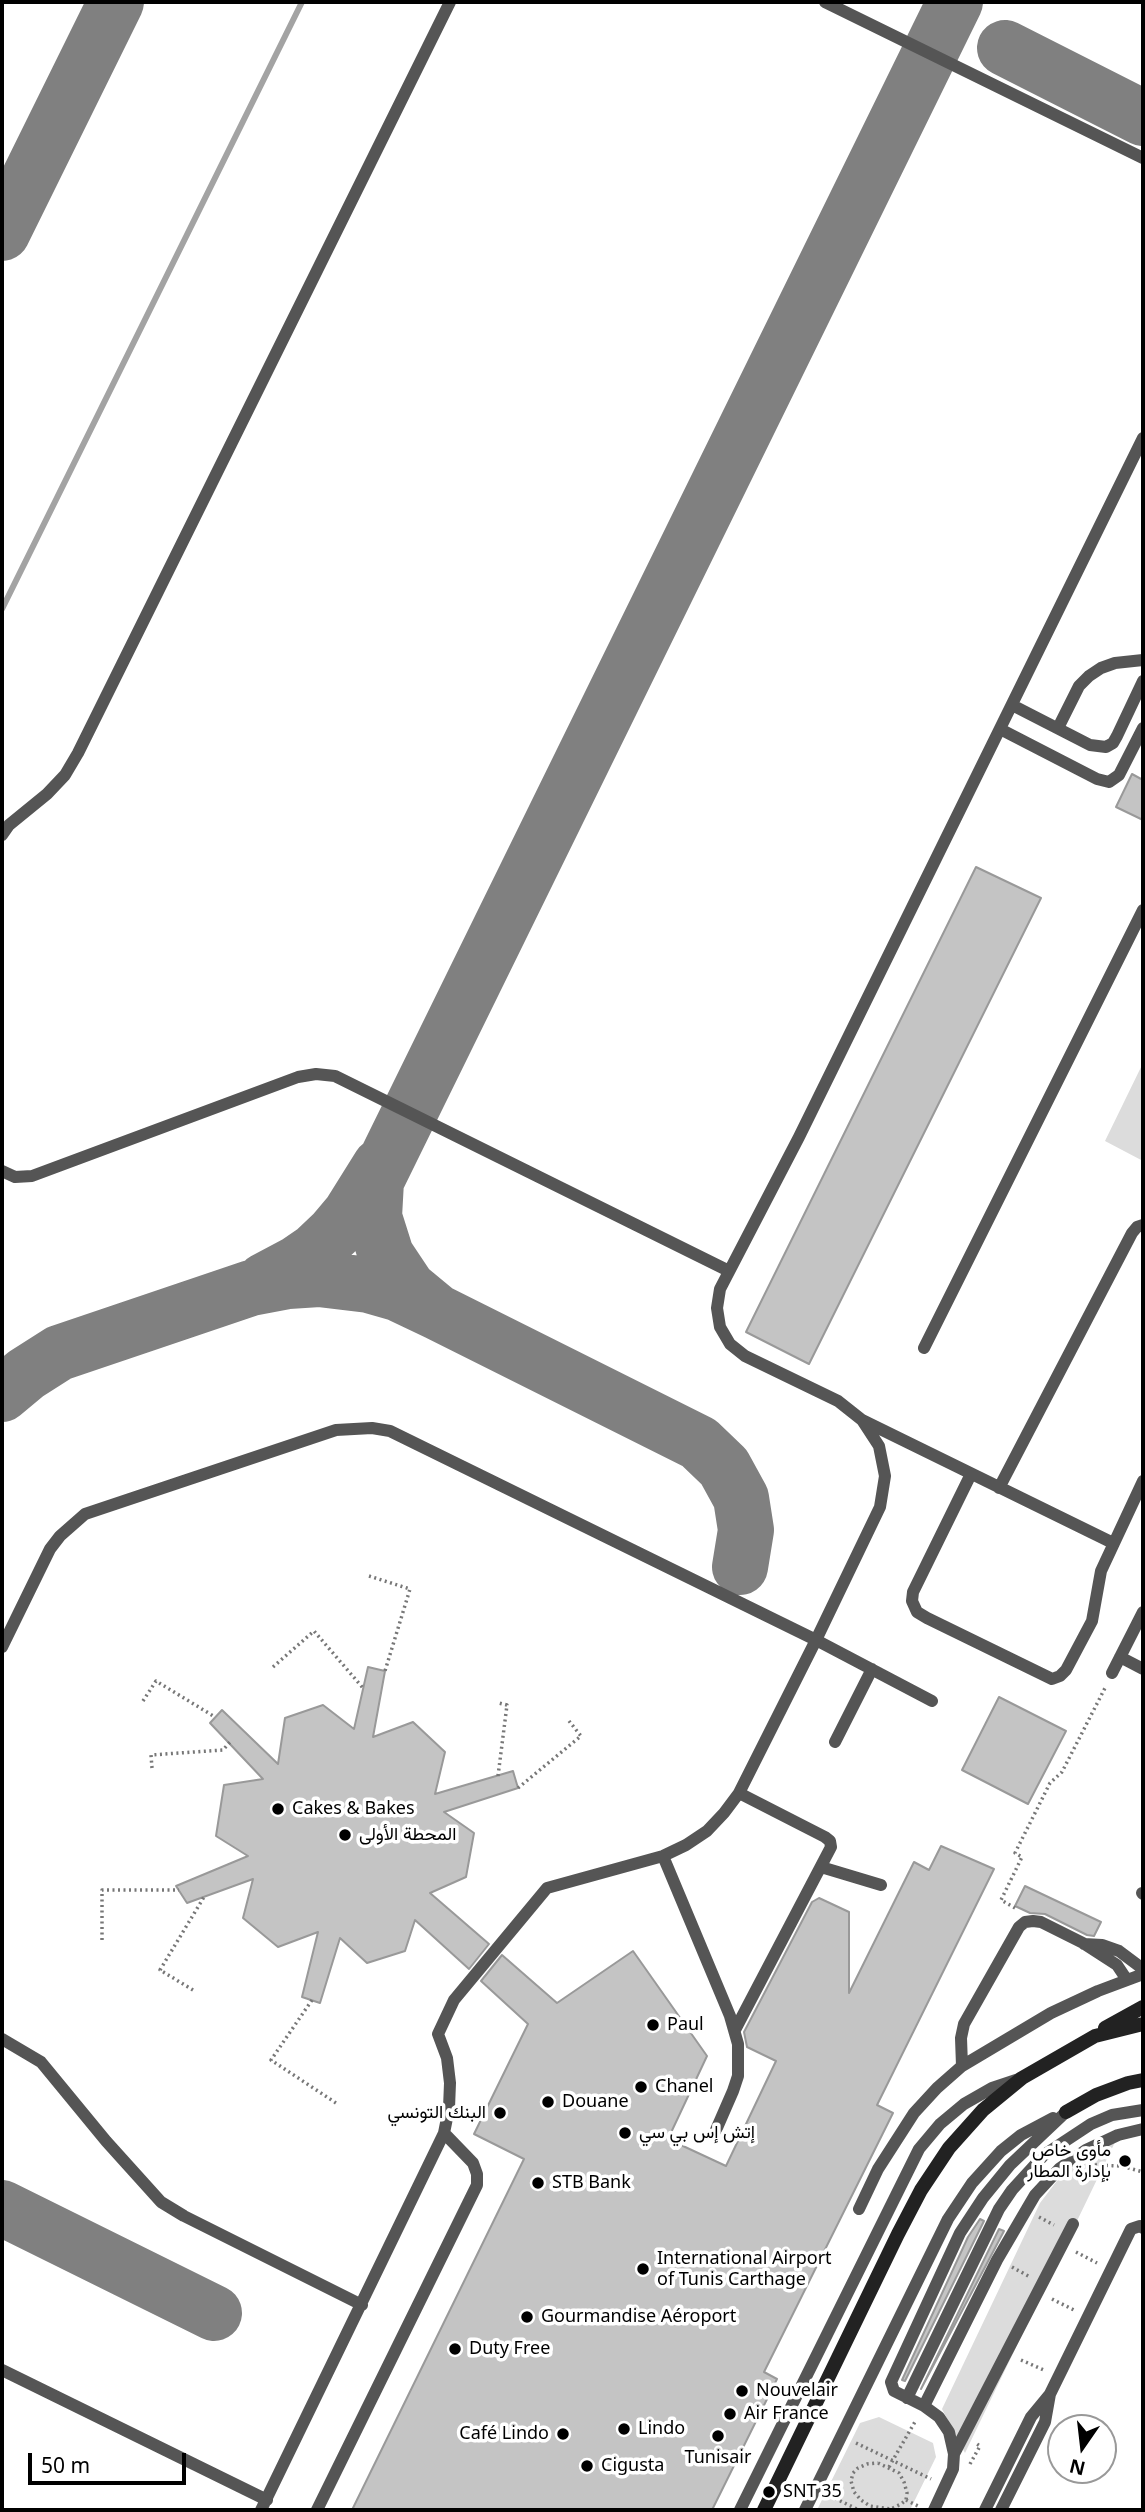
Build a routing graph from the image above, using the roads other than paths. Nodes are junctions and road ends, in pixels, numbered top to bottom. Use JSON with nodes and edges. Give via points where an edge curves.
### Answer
{"nodes":[{"id":1,"x":450,"y":2,"type":"edge"},
{"id":2,"x":825,"y":2,"type":"edge"},
{"id":3,"x":1143,"y":158,"type":"edge"},
{"id":4,"x":1143,"y":438,"type":"edge"},
{"id":5,"x":1140,"y":452,"type":"edge"},
{"id":6,"x":1143,"y":660,"type":"edge"},
{"id":7,"x":1143,"y":681,"type":"edge"},
{"id":8,"x":1012,"y":705,"type":"junction"},
{"id":9,"x":1143,"y":727,"type":"edge"},
{"id":10,"x":1058,"y":728,"type":"junction"},
{"id":11,"x":1000,"y":729,"type":"junction"},
{"id":12,"x":2,"y":835,"type":"edge"},
{"id":13,"x":1143,"y":910,"type":"edge"},
{"id":14,"x":2,"y":1171,"type":"edge"},
{"id":15,"x":1143,"y":1225,"type":"edge"},
{"id":16,"x":729,"y":1271,"type":"junction"},
{"id":17,"x":923,"y":1348,"type":"dead end"},
{"id":18,"x":862,"y":1420,"type":"junction"},
{"id":19,"x":971,"y":1474,"type":"junction"},
{"id":20,"x":1143,"y":1481,"type":"edge"},
{"id":21,"x":999,"y":1488,"type":"junction"},
{"id":22,"x":1113,"y":1543,"type":"junction"},
{"id":23,"x":1143,"y":1612,"type":"edge"},
{"id":24,"x":816,"y":1640,"type":"junction"},
{"id":25,"x":2,"y":1647,"type":"edge"},
{"id":26,"x":1120,"y":1657,"type":"junction"},
{"id":27,"x":1143,"y":1668,"type":"edge"},
{"id":28,"x":872,"y":1669,"type":"junction"},
{"id":29,"x":1112,"y":1673,"type":"road end"},
{"id":30,"x":932,"y":1701,"type":"dead end"},
{"id":31,"x":835,"y":1742,"type":"dead end"},
{"id":32,"x":739,"y":1793,"type":"junction"},
{"id":33,"x":663,"y":1856,"type":"junction"},
{"id":34,"x":821,"y":1867,"type":"junction"},
{"id":35,"x":881,"y":1885,"type":"dead end"},
{"id":36,"x":1083,"y":1944,"type":"junction"},
{"id":37,"x":1143,"y":1972,"type":"edge"},
{"id":38,"x":1127,"y":1980,"type":"junction"},
{"id":39,"x":1143,"y":2007,"type":"edge"},
{"id":40,"x":1143,"y":2024,"type":"edge"},
{"id":41,"x":735,"y":2030,"type":"junction"},
{"id":42,"x":1095,"y":2036,"type":"junction"},
{"id":43,"x":2,"y":2039,"type":"edge"},
{"id":44,"x":962,"y":2066,"type":"junction"},
{"id":45,"x":1022,"y":2077,"type":"junction"},
{"id":46,"x":1143,"y":2080,"type":"edge"},
{"id":47,"x":1143,"y":2109,"type":"edge"},
{"id":48,"x":1066,"y":2112,"type":"junction"},
{"id":49,"x":1143,"y":2129,"type":"edge"},
{"id":50,"x":716,"y":2130,"type":"dead end"},
{"id":51,"x":444,"y":2133,"type":"junction"},
{"id":52,"x":1062,"y":2142,"type":"junction"},
{"id":53,"x":1073,"y":2157,"type":"junction"},
{"id":54,"x":859,"y":2209,"type":"dead end"},
{"id":55,"x":1071,"y":2228,"type":"road end"},
{"id":56,"x":1143,"y":2228,"type":"edge"},
{"id":57,"x":362,"y":2305,"type":"junction"},
{"id":58,"x":2,"y":2370,"type":"edge"},
{"id":59,"x":1050,"y":2394,"type":"junction"},
{"id":60,"x":907,"y":2398,"type":"junction"},
{"id":61,"x":924,"y":2406,"type":"junction"},
{"id":62,"x":954,"y":2454,"type":"junction"},
{"id":63,"x":264,"y":2505,"type":"edge"},
{"id":64,"x":317,"y":2510,"type":"edge"},
{"id":65,"x":740,"y":2510,"type":"edge"},
{"id":66,"x":764,"y":2510,"type":"edge"},
{"id":67,"x":805,"y":2510,"type":"edge"},
{"id":68,"x":934,"y":2510,"type":"edge"},
{"id":69,"x":985,"y":2510,"type":"edge"},
{"id":70,"x":1001,"y":2510,"type":"edge"}],
"edges":[{"from":1,"to":12,"type":"lane","via":[[78,753],[65,775]]},
{"from":2,"to":3,"type":"lane"},
{"from":4,"to":5,"type":"lane"},
{"from":5,"to":8,"type":"lane"},
{"from":6,"to":10,"type":"lane","via":[[1115,663],[1088,676]]},
{"from":7,"to":10,"type":"lane","via":[[1106,747],[1097,748]]},
{"from":8,"to":10,"type":"lane"},
{"from":8,"to":11,"type":"lane"},
{"from":9,"to":11,"type":"lane","via":[[1119,775],[1109,782]]},
{"from":11,"to":16,"type":"lane"},
{"from":13,"to":17,"type":"lane"},
{"from":14,"to":16,"type":"lane","via":[[15,1177],[32,1176],[298,1077],[335,1076]]},
{"from":15,"to":21,"type":"lane","via":[[1132,1233]]},
{"from":16,"to":18,"type":"lane","via":[[717,1308],[720,1327],[730,1343],[745,1356],[838,1401]]},
{"from":18,"to":19,"type":"lane"},
{"from":18,"to":24,"type":"lane","via":[[879,1446],[885,1476],[880,1507]]},
{"from":19,"to":21,"type":"lane"},
{"from":19,"to":22,"type":"lane","via":[[912,1601],[917,1612],[927,1618],[1043,1676],[1052,1679],[1066,1670],[1092,1621],[1098,1578]]},
{"from":20,"to":22,"type":"lane"},
{"from":21,"to":22,"type":"lane"},
{"from":23,"to":26,"type":"lane"},
{"from":24,"to":25,"type":"lane","via":[[390,1431],[354,1427],[85,1514],[50,1549]]},
{"from":24,"to":28,"type":"lane"},
{"from":24,"to":32,"type":"lane"},
{"from":26,"to":27,"type":"lane"},
{"from":26,"to":29,"type":"lane"},
{"from":28,"to":30,"type":"lane"},
{"from":28,"to":31,"type":"lane"},
{"from":32,"to":33,"type":"lane","via":[[706,1831]]},
{"from":32,"to":34,"type":"lane","via":[[830,1841]]},
{"from":33,"to":41,"type":"lane"},
{"from":33,"to":51,"type":"lane","via":[[547,1888],[465,1985],[438,2034],[450,2083]]},
{"from":34,"to":35,"type":"lane"},
{"from":34,"to":41,"type":"lane"},
{"from":36,"to":37,"type":"lane","via":[[1119,1951]]},
{"from":36,"to":38,"type":"lane","via":[[1117,1965]]},
{"from":36,"to":44,"type":"lane","via":[[1041,1922],[1033,1920],[1019,1927],[970,2012],[961,2038]]},
{"from":37,"to":38,"type":"lane"},
{"from":38,"to":44,"type":"lane","via":[[1051,2013]]},
{"from":39,"to":42,"type":"street"},
{"from":40,"to":42,"type":"street"},
{"from":41,"to":50,"type":"lane","via":[[737,2076]]},
{"from":42,"to":45,"type":"street"},
{"from":43,"to":57,"type":"lane","via":[[41,2062],[162,2202]]},
{"from":44,"to":54,"type":"lane","via":[[914,2113]]},
{"from":45,"to":65,"type":"lane","via":[[964,2104],[919,2149]]},
{"from":45,"to":66,"type":"street","via":[[983,2110],[921,2190]]},
{"from":46,"to":48,"type":"street","via":[[1096,2095]]},
{"from":47,"to":52,"type":"lane","via":[[1112,2115]]},
{"from":48,"to":60,"type":"lane","via":[[1010,2165],[960,2233],[891,2382],[894,2391]]},
{"from":48,"to":67,"type":"lane","via":[[1001,2151],[948,2218]]},
{"from":49,"to":53,"type":"lane","via":[[1102,2141]]},
{"from":51,"to":57,"type":"lane"},
{"from":51,"to":64,"type":"lane","via":[[473,2163],[477,2185]]},
{"from":52,"to":53,"type":"lane"},
{"from":52,"to":60,"type":"lane","via":[[1027,2172],[999,2210]]},
{"from":53,"to":61,"type":"lane","via":[[1025,2210]]},
{"from":55,"to":62,"type":"lane"},
{"from":56,"to":59,"type":"lane","via":[[1131,2229]]},
{"from":57,"to":63,"type":"lane"},
{"from":58,"to":63,"type":"lane"},
{"from":59,"to":69,"type":"lane","via":[[1031,2417]]},
{"from":59,"to":70,"type":"lane","via":[[1045,2422]]},
{"from":60,"to":61,"type":"lane"},
{"from":61,"to":62,"type":"lane","via":[[949,2432]]},
{"from":62,"to":68,"type":"lane","via":[[953,2469]]}]}
